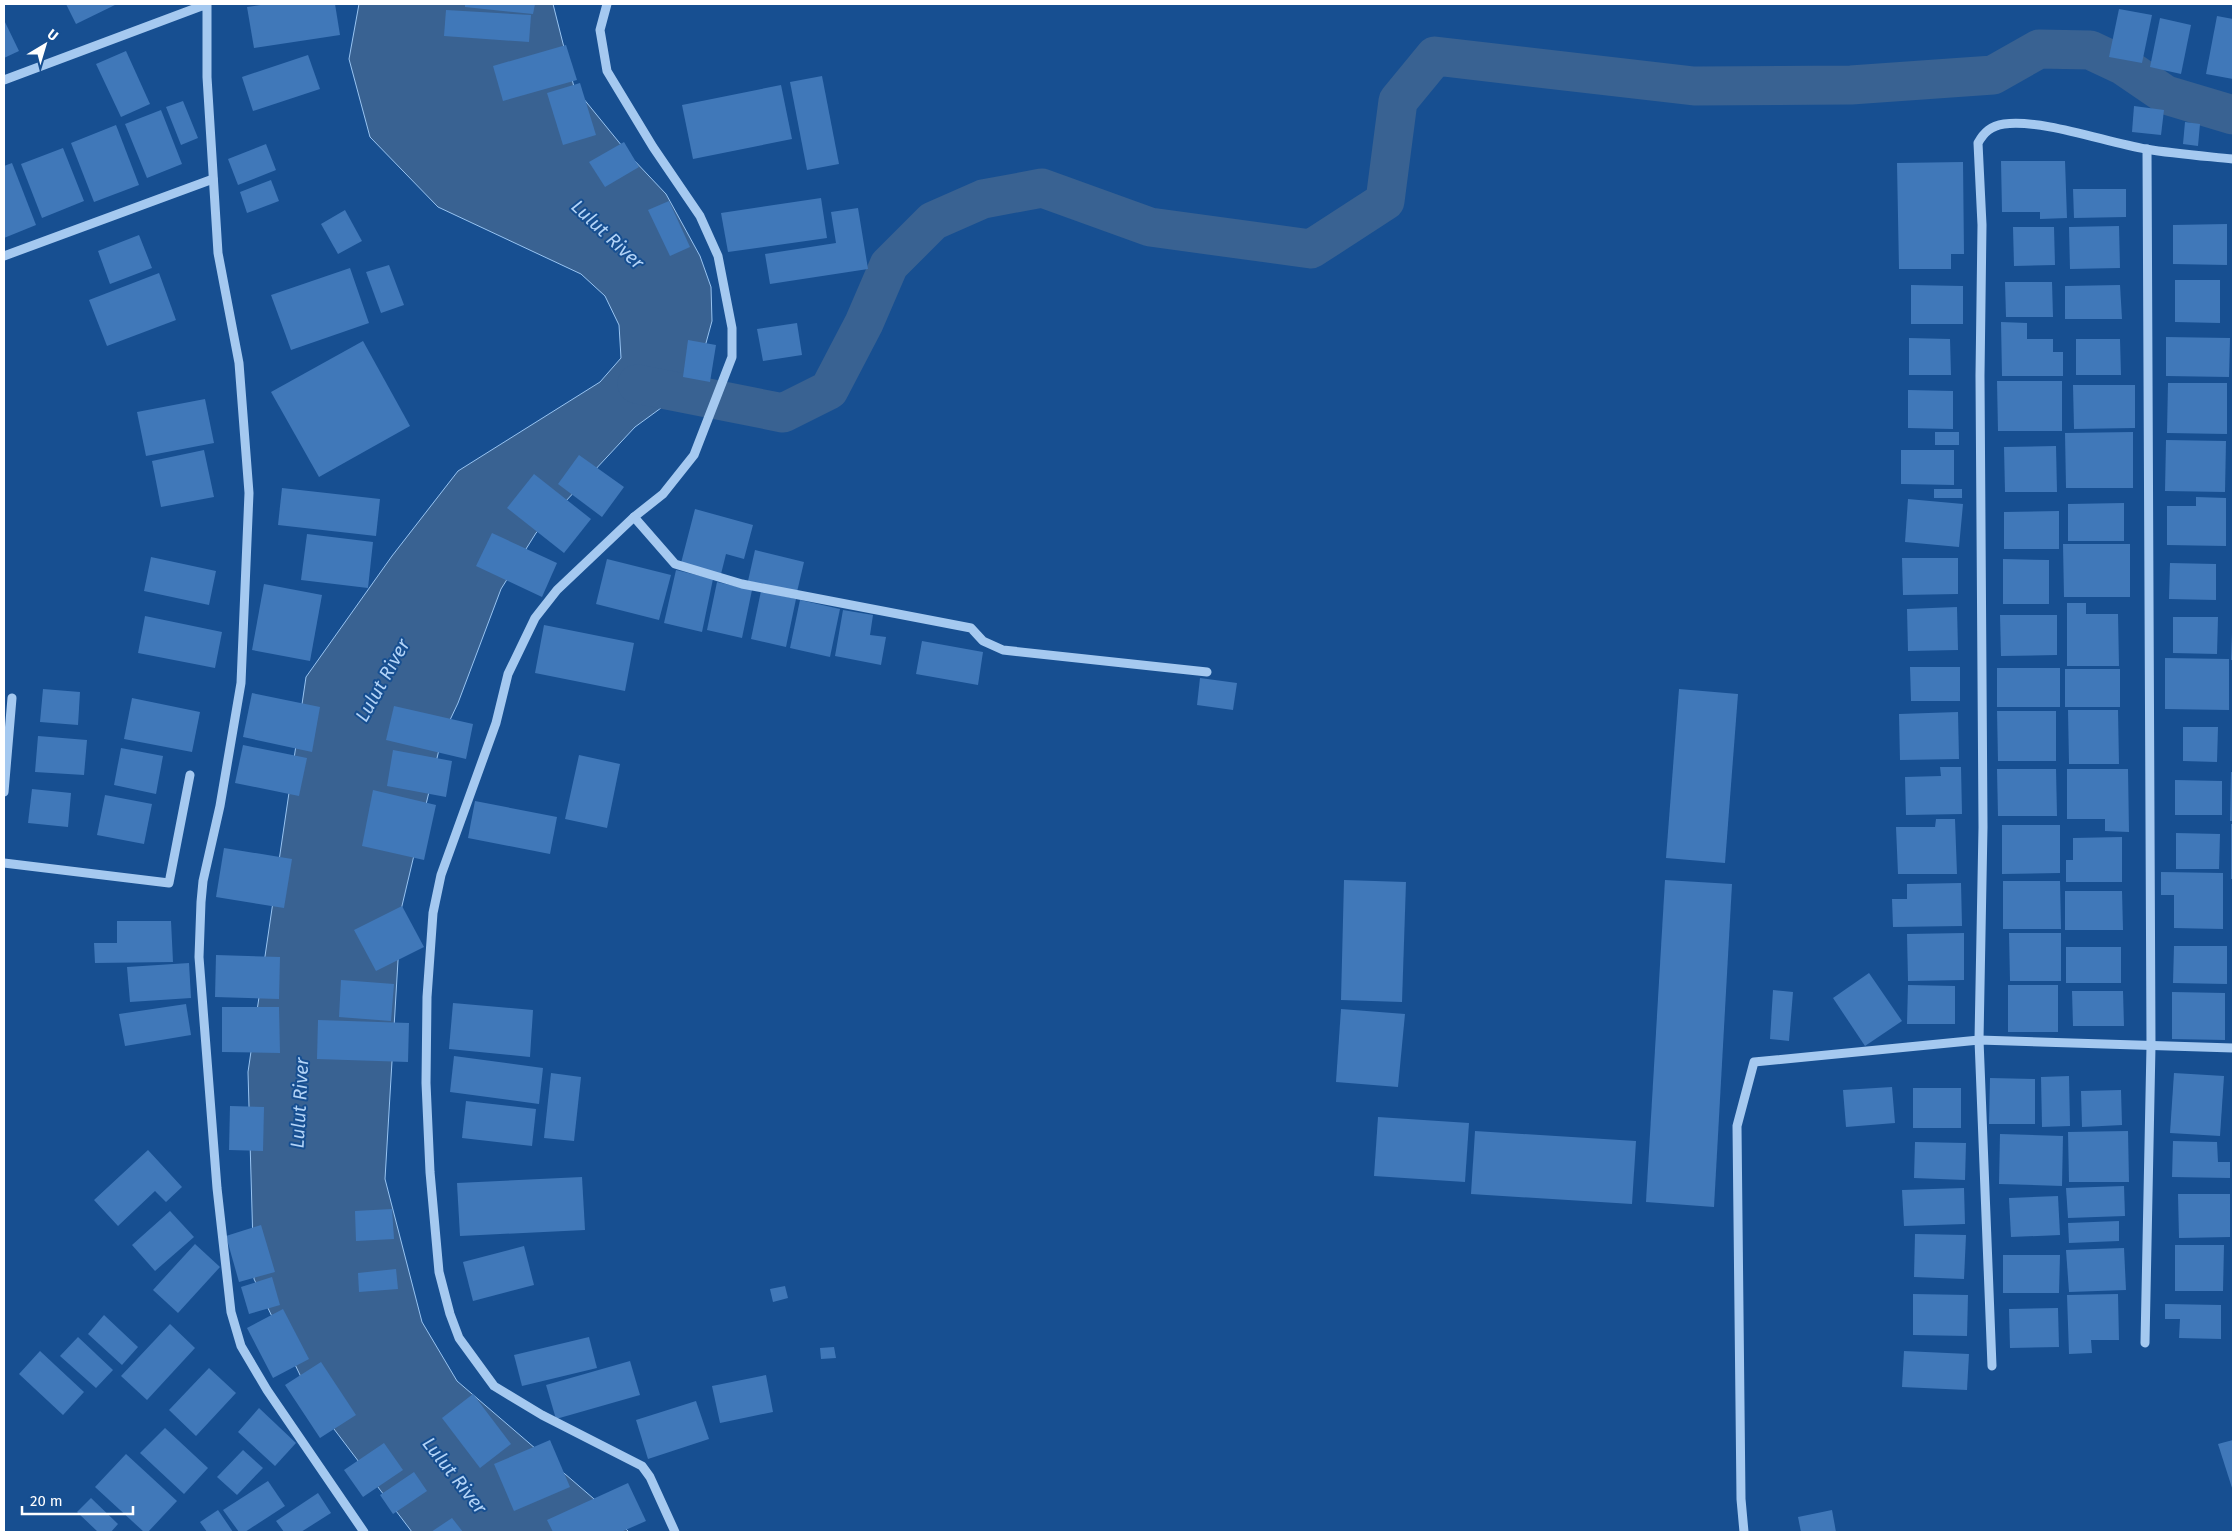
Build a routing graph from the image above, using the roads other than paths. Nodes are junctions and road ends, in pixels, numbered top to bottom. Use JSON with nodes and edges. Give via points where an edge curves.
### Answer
{"nodes":[{"id":1,"x":607,"y":4,"type":"edge"},
{"id":2,"x":4,"y":80,"type":"edge"},
{"id":3,"x":2147,"y":149,"type":"junction"},
{"id":4,"x":2233,"y":159,"type":"edge"},
{"id":5,"x":213,"y":179,"type":"junction"},
{"id":6,"x":4,"y":256,"type":"edge"},
{"id":7,"x":634,"y":517,"type":"junction"},
{"id":8,"x":1207,"y":672,"type":"dead end"},
{"id":9,"x":12,"y":698,"type":"dead end"},
{"id":10,"x":190,"y":775,"type":"dead end"},
{"id":11,"x":4,"y":792,"type":"edge"},
{"id":12,"x":4,"y":862,"type":"edge"},
{"id":13,"x":1979,"y":1040,"type":"junction"},
{"id":14,"x":2152,"y":1046,"type":"junction"},
{"id":15,"x":2233,"y":1048,"type":"edge"},
{"id":16,"x":2145,"y":1342,"type":"dead end"},
{"id":17,"x":1992,"y":1366,"type":"dead end"},
{"id":18,"x":364,"y":1532,"type":"edge"},
{"id":19,"x":675,"y":1532,"type":"edge"},
{"id":20,"x":1744,"y":1532,"type":"edge"}],
"edges":[{"from":1,"to":7,"type":"street","via":[[600,30],[607,71],[700,216],[718,256],[732,328],[732,357],[694,455],[664,494]]},
{"from":2,"to":5,"type":"street","via":[[207,4],[207,77]]},
{"from":3,"to":4,"type":"street"},
{"from":3,"to":13,"type":"street","via":[[2015,124],[1984,132],[1978,143],[1982,225],[1983,817]]},
{"from":3,"to":14,"type":"street"},
{"from":5,"to":6,"type":"street"},
{"from":5,"to":18,"type":"street","via":[[218,252],[239,363],[249,493],[241,684],[203,881],[199,957],[217,1188],[230,1302],[241,1346],[267,1390]]},
{"from":7,"to":8,"type":"street","via":[[674,564],[742,584],[971,628],[983,641],[1003,650]]},
{"from":7,"to":19,"type":"street","via":[[557,590],[535,618],[508,674],[496,723],[441,874],[433,913],[427,997],[426,1083],[430,1172],[440,1272],[450,1314],[460,1338],[494,1386],[542,1415],[642,1466]]},
{"from":9,"to":11,"type":"street"},
{"from":10,"to":12,"type":"street","via":[[169,883]]},
{"from":13,"to":14,"type":"street"},
{"from":13,"to":17,"type":"street"},
{"from":13,"to":20,"type":"street","via":[[1754,1062],[1737,1126]]},
{"from":14,"to":15,"type":"street"},
{"from":14,"to":16,"type":"street"}]}
